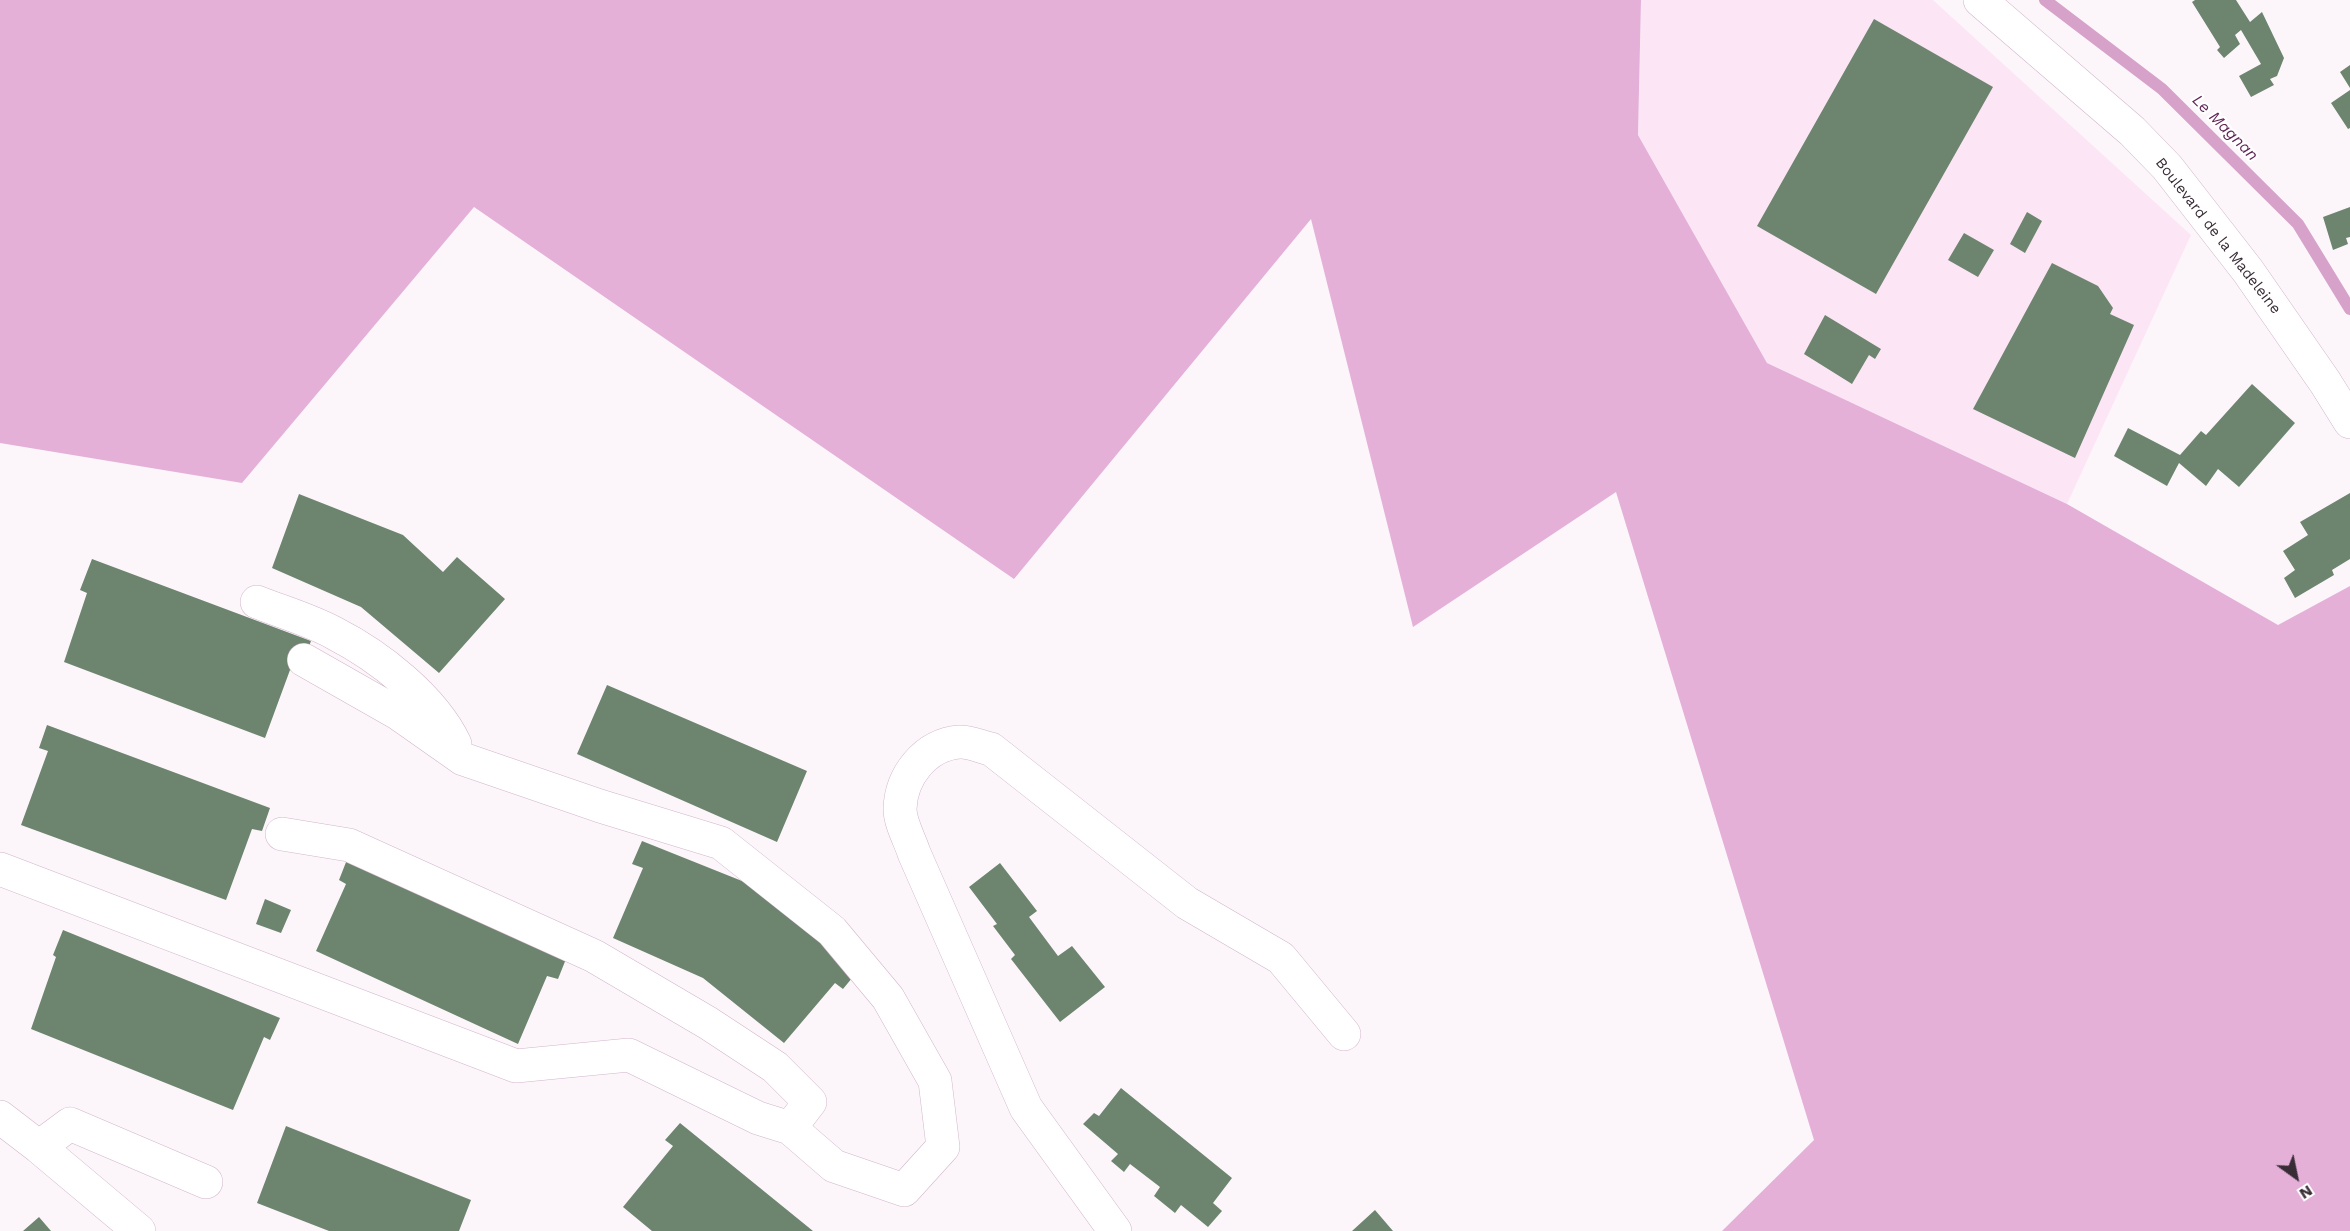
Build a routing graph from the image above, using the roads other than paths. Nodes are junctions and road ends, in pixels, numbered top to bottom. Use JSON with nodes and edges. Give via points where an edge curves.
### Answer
{"nodes":[{"id":1,"x":1980,"y":0,"type":"edge"},
{"id":2,"x":2350,"y":422,"type":"edge"},
{"id":3,"x":257,"y":602,"type":"dead end"},
{"id":4,"x":304,"y":660,"type":"dead end"},
{"id":5,"x":463,"y":759,"type":"junction"},
{"id":6,"x":282,"y":834,"type":"dead end"},
{"id":7,"x":0,"y":869,"type":"edge"},
{"id":8,"x":1344,"y":1034,"type":"dead end"},
{"id":9,"x":0,"y":1117,"type":"edge"},
{"id":10,"x":790,"y":1128,"type":"junction"},
{"id":11,"x":39,"y":1147,"type":"junction"},
{"id":12,"x":206,"y":1182,"type":"dead end"},
{"id":13,"x":139,"y":1231,"type":"edge"},
{"id":14,"x":1115,"y":1231,"type":"edge"}],
"edges":[{"from":1,"to":2,"type":"street","name":"Boulevard de la Madeleine","via":[[2132,131],[2167,167],[2248,271]]},
{"from":3,"to":5,"type":"street","via":[[334,633],[399,675],[445,723]]},
{"from":4,"to":5,"type":"street","via":[[399,714]]},
{"from":5,"to":10,"type":"street","via":[[721,843],[832,931],[888,998],[935,1081],[943,1147],[904,1190],[834,1166]]},
{"from":6,"to":10,"type":"street","via":[[349,845],[605,962],[775,1067],[810,1102]]},
{"from":7,"to":10,"type":"street","via":[[516,1066],[629,1055],[758,1118]]},
{"from":8,"to":14,"type":"street","via":[[1281,958],[1187,903],[991,749],[960,742],[936,748],[916,763],[905,783],[900,810],[914,854],[1026,1108]]},
{"from":9,"to":11,"type":"street"},
{"from":11,"to":12,"type":"street","via":[[70,1124]]},
{"from":11,"to":13,"type":"street"}]}
